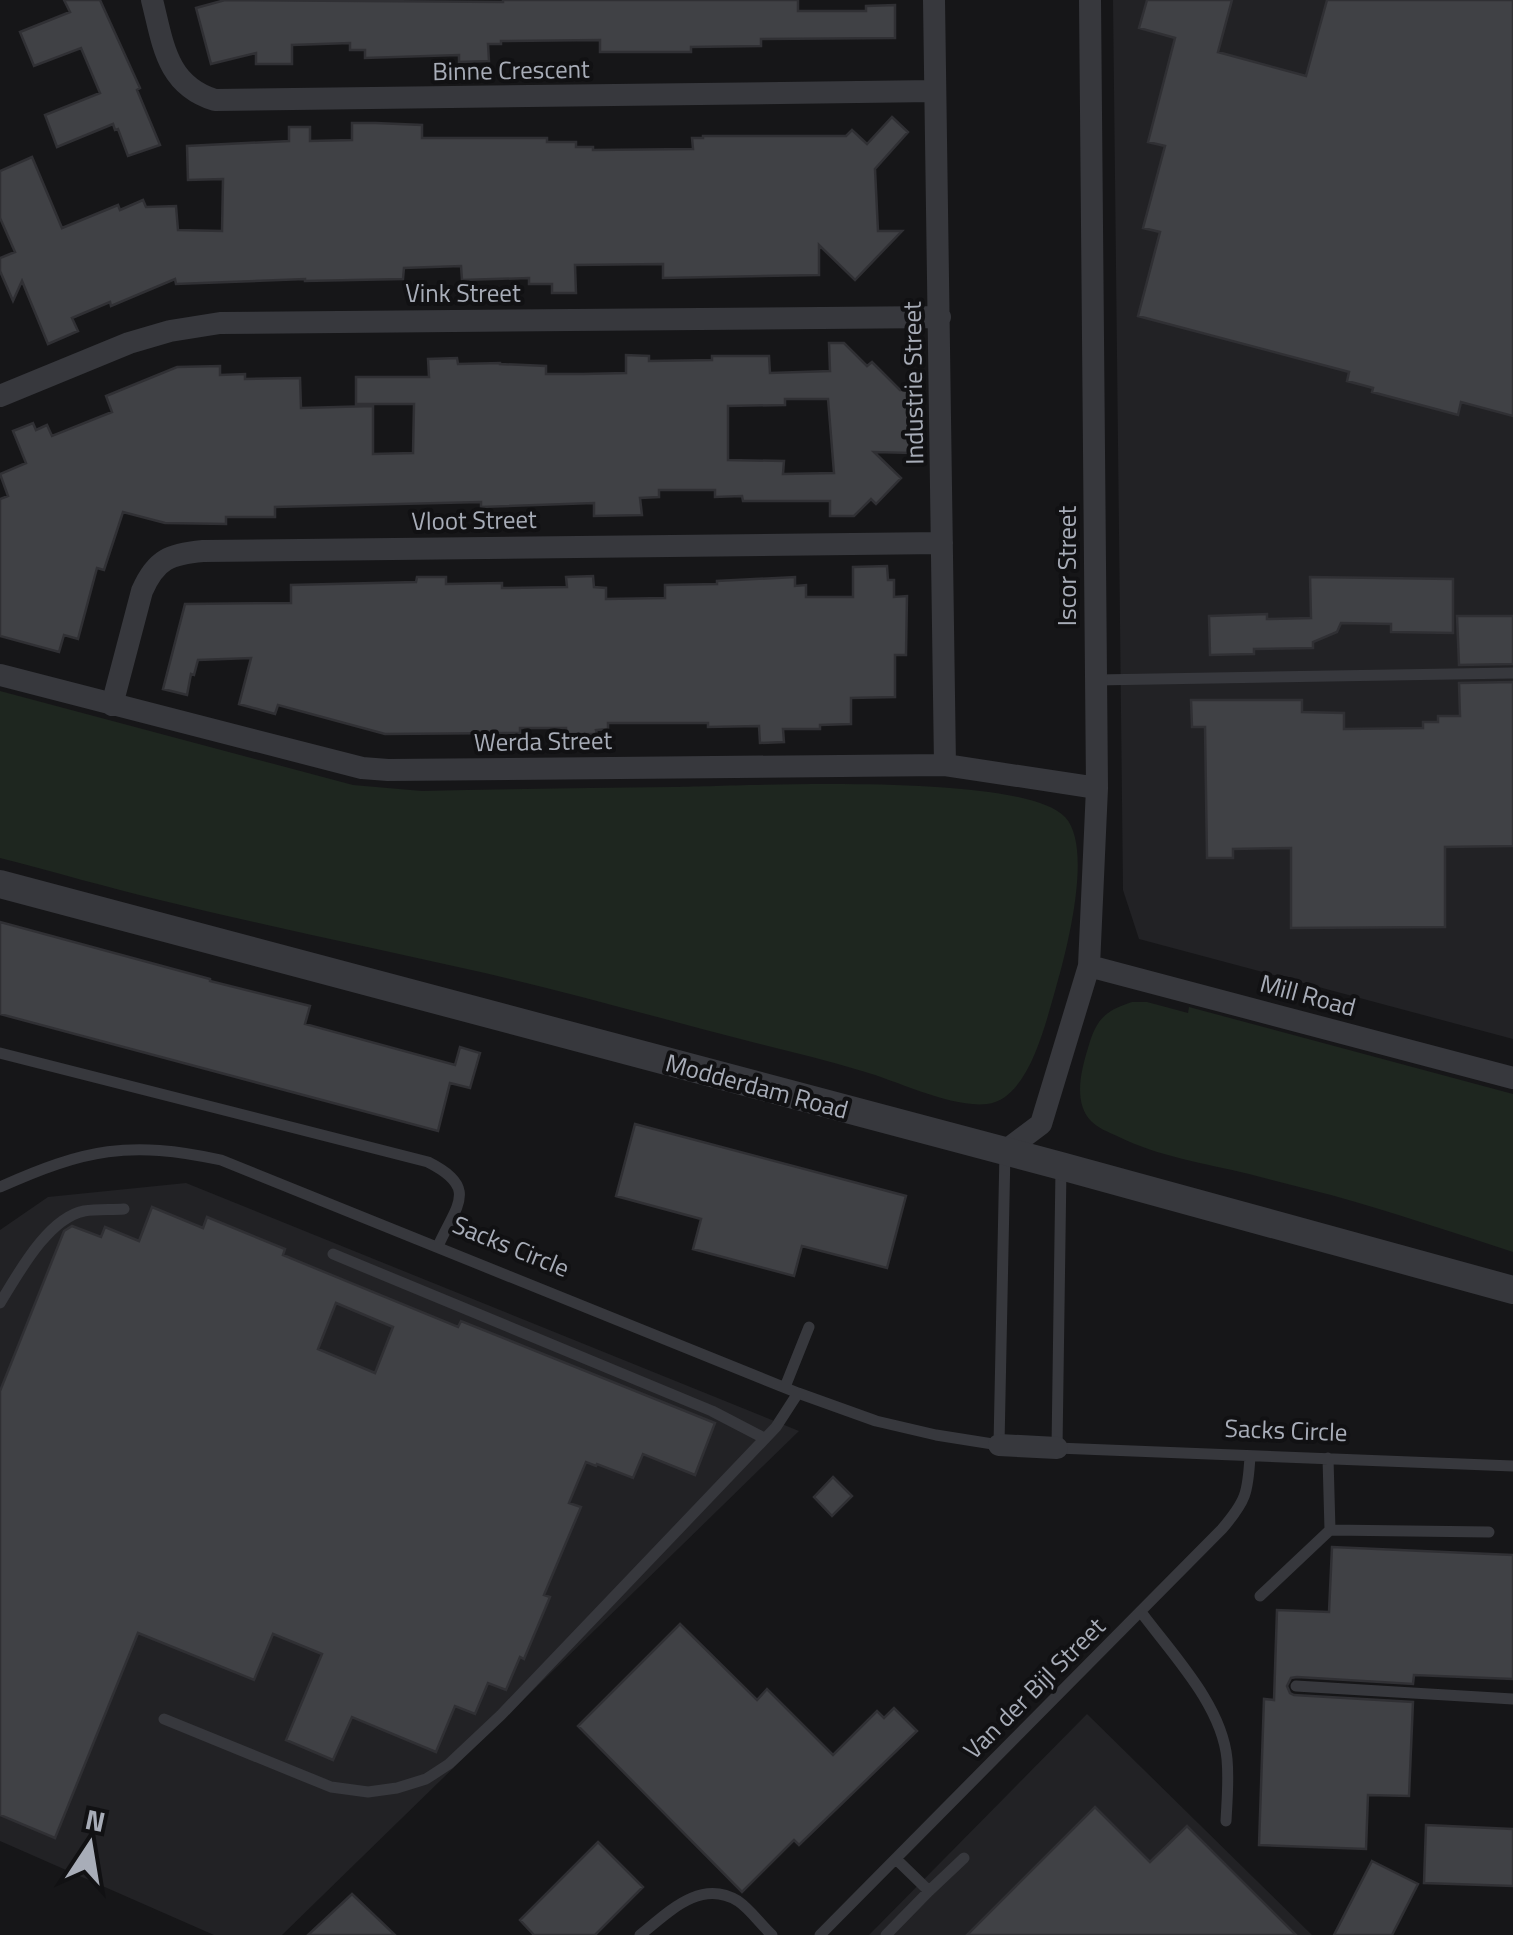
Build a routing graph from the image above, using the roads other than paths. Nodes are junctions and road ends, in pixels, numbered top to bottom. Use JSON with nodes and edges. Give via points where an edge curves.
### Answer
{"nodes":[{"id":1,"x":152,"y":0,"type":"edge"},
{"id":2,"x":934,"y":0,"type":"edge"},
{"id":3,"x":1090,"y":0,"type":"edge"},
{"id":4,"x":934,"y":91,"type":"junction"},
{"id":5,"x":940,"y":316,"type":"junction"},
{"id":6,"x":0,"y":396,"type":"edge"},
{"id":7,"x":942,"y":542,"type":"junction"},
{"id":8,"x":1513,"y":673,"type":"edge"},
{"id":9,"x":0,"y":675,"type":"edge"},
{"id":10,"x":1096,"y":680,"type":"junction"},
{"id":11,"x":112,"y":705,"type":"junction"},
{"id":12,"x":945,"y":765,"type":"junction"},
{"id":13,"x":1097,"y":788,"type":"junction"},
{"id":14,"x":0,"y":884,"type":"edge"},
{"id":15,"x":1089,"y":966,"type":"junction"},
{"id":16,"x":0,"y":1052,"type":"edge"},
{"id":17,"x":1513,"y":1078,"type":"edge"},
{"id":18,"x":1041,"y":1124,"type":"junction"},
{"id":19,"x":1005,"y":1151,"type":"junction"},
{"id":20,"x":1061,"y":1166,"type":"junction"},
{"id":21,"x":0,"y":1187,"type":"edge"},
{"id":22,"x":124,"y":1209,"type":"dead end"},
{"id":23,"x":438,"y":1246,"type":"junction"},
{"id":24,"x":333,"y":1254,"type":"dead end"},
{"id":25,"x":1513,"y":1290,"type":"edge"},
{"id":26,"x":0,"y":1303,"type":"edge"},
{"id":27,"x":810,"y":1327,"type":"dead end"},
{"id":28,"x":792,"y":1390,"type":"junction"},
{"id":29,"x":764,"y":1438,"type":"junction"},
{"id":30,"x":998,"y":1446,"type":"junction"},
{"id":31,"x":1057,"y":1448,"type":"junction"},
{"id":32,"x":1250,"y":1456,"type":"junction"},
{"id":33,"x":1328,"y":1458,"type":"junction"},
{"id":34,"x":1513,"y":1466,"type":"edge"},
{"id":35,"x":1330,"y":1530,"type":"junction"},
{"id":36,"x":1489,"y":1532,"type":"dead end"},
{"id":37,"x":1260,"y":1596,"type":"dead end"},
{"id":38,"x":1141,"y":1612,"type":"junction"},
{"id":39,"x":1296,"y":1686,"type":"dead end"},
{"id":40,"x":1513,"y":1699,"type":"edge"},
{"id":41,"x":164,"y":1720,"type":"dead end"},
{"id":42,"x":1226,"y":1821,"type":"dead end"},
{"id":43,"x":964,"y":1858,"type":"dead end"},
{"id":44,"x":896,"y":1859,"type":"junction"},
{"id":45,"x":930,"y":1891,"type":"junction"},
{"id":46,"x":640,"y":1935,"type":"edge"},
{"id":47,"x":772,"y":1935,"type":"edge"},
{"id":48,"x":820,"y":1935,"type":"edge"},
{"id":49,"x":886,"y":1935,"type":"edge"}],
"edges":[{"from":1,"to":4,"type":"street","name":"Binne Crescent","via":[[175,74],[201,96],[228,102]]},
{"from":2,"to":4,"type":"street","name":"Industrie Street"},
{"from":3,"to":10,"type":"street","name":"Iscor Street"},
{"from":4,"to":5,"type":"street","name":"Industrie Street"},
{"from":5,"to":6,"type":"street","name":"Vink Street","via":[[220,323],[129,343]]},
{"from":5,"to":7,"type":"street","name":"Industrie Street"},
{"from":7,"to":11,"type":"street","name":"Vloot Street","via":[[178,553],[148,577]]},
{"from":7,"to":12,"type":"street","name":"Industrie Street"},
{"from":8,"to":10,"type":"lane"},
{"from":9,"to":11,"type":"street","name":"Werda Street"},
{"from":10,"to":13,"type":"street","name":"Iscor Street"},
{"from":11,"to":12,"type":"street","name":"Werda Street","via":[[388,770]]},
{"from":12,"to":13,"type":"street","name":"Werda Street"},
{"from":13,"to":15,"type":"street","name":"Iscor Street"},
{"from":14,"to":19,"type":"street","name":"Modderdam Road"},
{"from":15,"to":17,"type":"street","name":"Mill Road"},
{"from":15,"to":18,"type":"street","name":"Iscor Street"},
{"from":16,"to":23,"type":"lane","via":[[428,1162],[448,1172],[460,1192]]},
{"from":18,"to":19,"type":"street"},
{"from":18,"to":20,"type":"street"},
{"from":19,"to":20,"type":"street","name":"Modderdam Road"},
{"from":19,"to":30,"type":"lane"},
{"from":20,"to":25,"type":"street","name":"Modderdam Road"},
{"from":20,"to":31,"type":"lane"},
{"from":21,"to":23,"type":"lane","name":"Sacks Circle","via":[[86,1154],[178,1150],[222,1160]]},
{"from":22,"to":26,"type":"lane","via":[[66,1218]]},
{"from":23,"to":28,"type":"lane","name":"Sacks Circle"},
{"from":24,"to":29,"type":"lane","via":[[712,1410]]},
{"from":27,"to":28,"type":"lane"},
{"from":28,"to":29,"type":"lane"},
{"from":28,"to":30,"type":"lane","name":"Sacks Circle","via":[[876,1420]]},
{"from":29,"to":41,"type":"lane","via":[[502,1715],[426,1779],[368,1792],[331,1787]]},
{"from":30,"to":31,"type":"street","name":"Sacks Circle"},
{"from":31,"to":32,"type":"lane","name":"Sacks Circle"},
{"from":32,"to":33,"type":"lane","name":"Sacks Circle"},
{"from":32,"to":38,"type":"lane","name":"Van der Bijl Street","via":[[1241,1506]]},
{"from":33,"to":34,"type":"lane","name":"Sacks Circle"},
{"from":33,"to":35,"type":"lane"},
{"from":35,"to":36,"type":"lane"},
{"from":35,"to":37,"type":"lane"},
{"from":38,"to":42,"type":"lane","via":[[1214,1711],[1228,1756]]},
{"from":38,"to":44,"type":"lane","name":"Van der Bijl Street"},
{"from":39,"to":40,"type":"lane"},
{"from":43,"to":45,"type":"lane"},
{"from":44,"to":45,"type":"lane"},
{"from":44,"to":48,"type":"lane","name":"Van der Bijl Street"},
{"from":45,"to":49,"type":"lane"},
{"from":46,"to":47,"type":"lane","via":[[696,1894],[716,1894],[738,1901]]}]}
